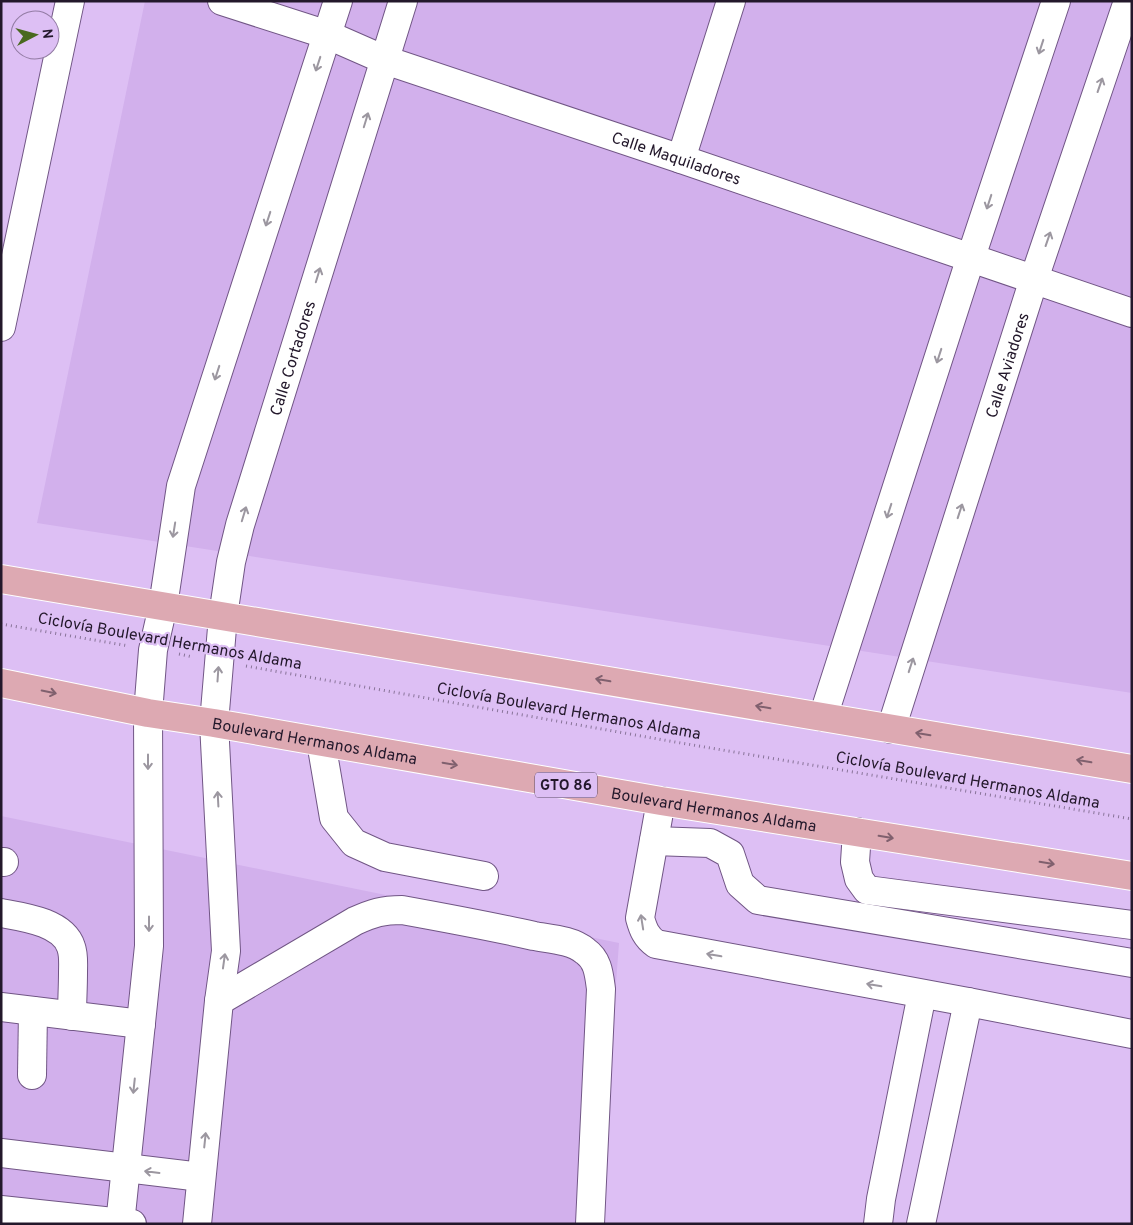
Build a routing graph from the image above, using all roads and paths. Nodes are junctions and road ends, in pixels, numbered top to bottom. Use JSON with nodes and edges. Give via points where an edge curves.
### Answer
{"nodes":[{"id":1,"x":70,"y":1,"type":"edge"},
{"id":2,"x":222,"y":1,"type":"edge"},
{"id":3,"x":338,"y":1,"type":"edge"},
{"id":4,"x":403,"y":1,"type":"edge"},
{"id":5,"x":731,"y":1,"type":"edge"},
{"id":6,"x":1056,"y":1,"type":"edge"},
{"id":7,"x":1128,"y":1,"type":"edge"},
{"id":8,"x":328,"y":35,"type":"junction"},
{"id":9,"x":385,"y":60,"type":"junction"},
{"id":10,"x":681,"y":158,"type":"junction"},
{"id":11,"x":971,"y":257,"type":"junction"},
{"id":12,"x":1034,"y":279,"type":"junction"},
{"id":13,"x":5,"y":289,"type":"edge"},
{"id":14,"x":1132,"y":313,"type":"edge"},
{"id":15,"x":1,"y":327,"type":"edge"},
{"id":16,"x":1,"y":579,"type":"edge"},
{"id":17,"x":163,"y":606,"type":"junction"},
{"id":18,"x":223,"y":616,"type":"junction"},
{"id":19,"x":1,"y":624,"type":"edge"},
{"id":20,"x":153,"y":650,"type":"junction"},
{"id":21,"x":219,"y":661,"type":"junction"},
{"id":22,"x":1,"y":683,"type":"edge"},
{"id":23,"x":148,"y":713,"type":"junction"},
{"id":24,"x":823,"y":717,"type":"junction"},
{"id":25,"x":214,"y":723,"type":"junction"},
{"id":26,"x":891,"y":728,"type":"junction"},
{"id":27,"x":321,"y":742,"type":"junction"},
{"id":28,"x":1132,"y":769,"type":"edge"},
{"id":29,"x":661,"y":802,"type":"junction"},
{"id":30,"x":1132,"y":820,"type":"edge"},
{"id":31,"x":857,"y":832,"type":"junction"},
{"id":32,"x":654,"y":841,"type":"junction"},
{"id":33,"x":484,"y":876,"type":"dead end"},
{"id":34,"x":1132,"y":876,"type":"edge"},
{"id":35,"x":1,"y":913,"type":"edge"},
{"id":36,"x":1132,"y":925,"type":"edge"},
{"id":37,"x":1132,"y":963,"type":"edge"},
{"id":38,"x":922,"y":994,"type":"junction"},
{"id":39,"x":219,"y":1001,"type":"junction"},
{"id":40,"x":968,"y":1002,"type":"junction"},
{"id":41,"x":1,"y":1007,"type":"edge"},
{"id":42,"x":33,"y":1010,"type":"junction"},
{"id":43,"x":72,"y":1016,"type":"junction"},
{"id":44,"x":141,"y":1024,"type":"junction"},
{"id":45,"x":1132,"y":1034,"type":"edge"},
{"id":46,"x":32,"y":1076,"type":"dead end"},
{"id":47,"x":1,"y":1153,"type":"edge"},
{"id":48,"x":126,"y":1169,"type":"junction"},
{"id":49,"x":201,"y":1177,"type":"junction"},
{"id":50,"x":1,"y":1210,"type":"edge"},
{"id":51,"x":124,"y":1223,"type":"edge"},
{"id":52,"x":197,"y":1224,"type":"edge"},
{"id":53,"x":590,"y":1224,"type":"edge"},
{"id":54,"x":878,"y":1224,"type":"edge"},
{"id":55,"x":921,"y":1224,"type":"edge"}],
"edges":[{"from":1,"to":13,"type":"lane"},
{"from":2,"to":8,"type":"lane","name":"Calle Maquiladores"},
{"from":3,"to":8,"type":"lane"},
{"from":4,"to":9,"type":"lane","name":"Calle Cortadores"},
{"from":5,"to":10,"type":"lane"},
{"from":6,"to":11,"type":"lane","one_way":true},
{"from":12,"to":7,"type":"lane","name":"Calle Aviadores","one_way":true},
{"from":8,"to":9,"type":"lane","name":"Calle Maquiladores"},
{"from":8,"to":17,"type":"lane","one_way":true,"via":[[180,486]]},
{"from":9,"to":10,"type":"lane","name":"Calle Maquiladores"},
{"from":18,"to":9,"type":"lane","name":"Calle Cortadores","one_way":true,"via":[[240,525]]},
{"from":10,"to":11,"type":"lane","name":"Calle Maquiladores"},
{"from":11,"to":12,"type":"lane","name":"Calle Maquiladores"},
{"from":11,"to":24,"type":"lane","one_way":true},
{"from":12,"to":14,"type":"lane","name":"Calle Maquiladores"},
{"from":26,"to":12,"type":"lane","name":"Calle Aviadores","one_way":true},
{"from":13,"to":15,"type":"lane"},
{"from":16,"to":17,"type":"main road"},
{"from":17,"to":18,"type":"main road"},
{"from":17,"to":20,"type":"lane"},
{"from":18,"to":21,"type":"lane","name":"Calle Cortadores"},
{"from":24,"to":18,"type":"main road","one_way":true},
{"from":19,"to":20,"type":"path","name":"Ciclovía Boulevard Hermanos Aldama"},
{"from":20,"to":21,"type":"path","name":"Ciclovía Boulevard Hermanos Aldama"},
{"from":20,"to":23,"type":"lane"},
{"from":25,"to":21,"type":"lane","name":"Calle Cortadores","one_way":true},
{"from":21,"to":30,"type":"path","name":"Ciclovía Boulevard Hermanos Aldama"},
{"from":22,"to":23,"type":"main road","name":"Boulevard Hermanos Aldama","number":"GTO 86","one_way":true},
{"from":23,"to":25,"type":"main road","name":"Boulevard Hermanos Aldama","number":"GTO 86"},
{"from":23,"to":44,"type":"lane","one_way":true,"via":[[148,946]]},
{"from":24,"to":26,"type":"main road"},
{"from":25,"to":27,"type":"main road","name":"Boulevard Hermanos Aldama","number":"GTO 86"},
{"from":39,"to":25,"type":"lane","name":"Calle Cortadores","one_way":true,"via":[[226,951]]},
{"from":28,"to":26,"type":"main road","one_way":true},
{"from":27,"to":29,"type":"main road","name":"Boulevard Hermanos Aldama","number":"GTO 86","one_way":true},
{"from":27,"to":33,"type":"lane","via":[[334,818],[354,842],[385,857]]},
{"from":29,"to":31,"type":"main road","name":"Boulevard Hermanos Aldama","number":"GTO 86"},
{"from":29,"to":32,"type":"lane"},
{"from":31,"to":34,"type":"main road","name":"Boulevard Hermanos Aldama","number":"GTO 86","one_way":true},
{"from":31,"to":36,"type":"lane","via":[[855,862],[858,879],[867,890]]},
{"from":32,"to":37,"type":"lane","via":[[710,843],[730,854],[740,884],[758,900]]},
{"from":38,"to":32,"type":"lane","one_way":true,"via":[[656,944],[644,931],[640,918]]},
{"from":35,"to":43,"type":"lane","via":[[29,917],[47,924],[62,933],[71,944]]},
{"from":38,"to":40,"type":"lane"},
{"from":38,"to":54,"type":"lane"},
{"from":49,"to":39,"type":"lane","name":"Calle Cortadores","one_way":true},
{"from":39,"to":53,"type":"lane","via":[[356,921],[386,910],[500,928],[574,944],[586,951],[596,962],[601,989]]},
{"from":40,"to":45,"type":"lane"},
{"from":40,"to":55,"type":"lane"},
{"from":41,"to":42,"type":"lane"},
{"from":42,"to":43,"type":"lane"},
{"from":42,"to":46,"type":"lane"},
{"from":43,"to":44,"type":"lane"},
{"from":44,"to":48,"type":"lane","one_way":true},
{"from":47,"to":48,"type":"lane"},
{"from":49,"to":48,"type":"lane","one_way":true},
{"from":48,"to":51,"type":"lane"},
{"from":49,"to":52,"type":"lane","name":"Calle Cortadores"},
{"from":50,"to":51,"type":"lane"}]}
